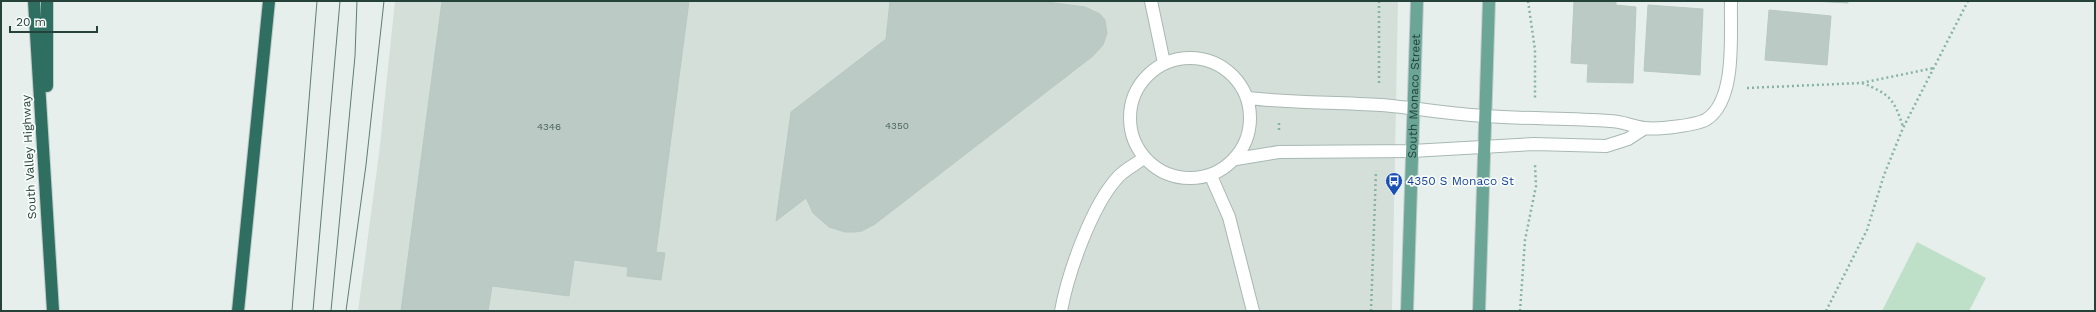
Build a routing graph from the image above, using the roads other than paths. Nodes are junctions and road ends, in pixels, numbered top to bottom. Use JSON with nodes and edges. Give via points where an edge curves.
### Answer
{"nodes":[{"id":1,"x":34,"y":1,"type":"edge"},
{"id":2,"x":47,"y":1,"type":"edge"},
{"id":3,"x":269,"y":1,"type":"edge"},
{"id":4,"x":1151,"y":1,"type":"edge"},
{"id":5,"x":1417,"y":1,"type":"edge"},
{"id":6,"x":1489,"y":1,"type":"edge"},
{"id":7,"x":1731,"y":1,"type":"edge"},
{"id":8,"x":1164,"y":63,"type":"junction"},
{"id":9,"x":1248,"y":98,"type":"junction"},
{"id":10,"x":1414,"y":108,"type":"junction"},
{"id":11,"x":1486,"y":116,"type":"junction"},
{"id":12,"x":1645,"y":128,"type":"junction"},
{"id":13,"x":1485,"y":146,"type":"junction"},
{"id":14,"x":1412,"y":152,"type":"junction"},
{"id":15,"x":1144,"y":158,"type":"junction"},
{"id":16,"x":1236,"y":159,"type":"junction"},
{"id":17,"x":1211,"y":176,"type":"junction"},
{"id":18,"x":46,"y":217,"type":"junction"},
{"id":19,"x":53,"y":311,"type":"edge"},
{"id":20,"x":238,"y":311,"type":"edge"},
{"id":21,"x":1061,"y":311,"type":"edge"},
{"id":22,"x":1253,"y":311,"type":"edge"},
{"id":23,"x":1407,"y":311,"type":"edge"},
{"id":24,"x":1479,"y":311,"type":"edge"}],
"edges":[{"from":1,"to":18,"type":"highway","name":"South Valley Highway"},
{"from":2,"to":18,"type":"highway"},
{"from":3,"to":20,"type":"highway"},
{"from":4,"to":8,"type":"street"},
{"from":5,"to":10,"type":"main road","name":"South Monaco Street"},
{"from":6,"to":11,"type":"main road"},
{"from":7,"to":12,"type":"street","via":[[1730,71],[1719,106],[1707,119],[1669,128]]},
{"from":8,"to":9,"type":"street","via":[[1194,58],[1208,61],[1226,70],[1239,83]]},
{"from":8,"to":15,"type":"street","via":[[1144,79],[1131,102],[1129,123],[1133,139]]},
{"from":9,"to":10,"type":"street","via":[[1278,102]]},
{"from":9,"to":16,"type":"street","via":[[1250,125],[1245,145]]},
{"from":10,"to":11,"type":"street"},
{"from":10,"to":14,"type":"main road","name":"South Monaco Street"},
{"from":11,"to":12,"type":"street","via":[[1611,121]]},
{"from":11,"to":13,"type":"main road"},
{"from":12,"to":13,"type":"street","via":[[1628,139],[1606,146]]},
{"from":13,"to":14,"type":"street"},
{"from":13,"to":24,"type":"main road"},
{"from":14,"to":16,"type":"street","via":[[1279,152]]},
{"from":14,"to":23,"type":"main road","name":"South Monaco Street"},
{"from":15,"to":17,"type":"street","via":[[1167,175],[1188,179]]},
{"from":15,"to":21,"type":"street","via":[[1119,176],[1104,196],[1076,256]]},
{"from":16,"to":17,"type":"street"},
{"from":17,"to":22,"type":"street","via":[[1229,217]]},
{"from":18,"to":19,"type":"highway","name":"South Valley Highway"}]}
